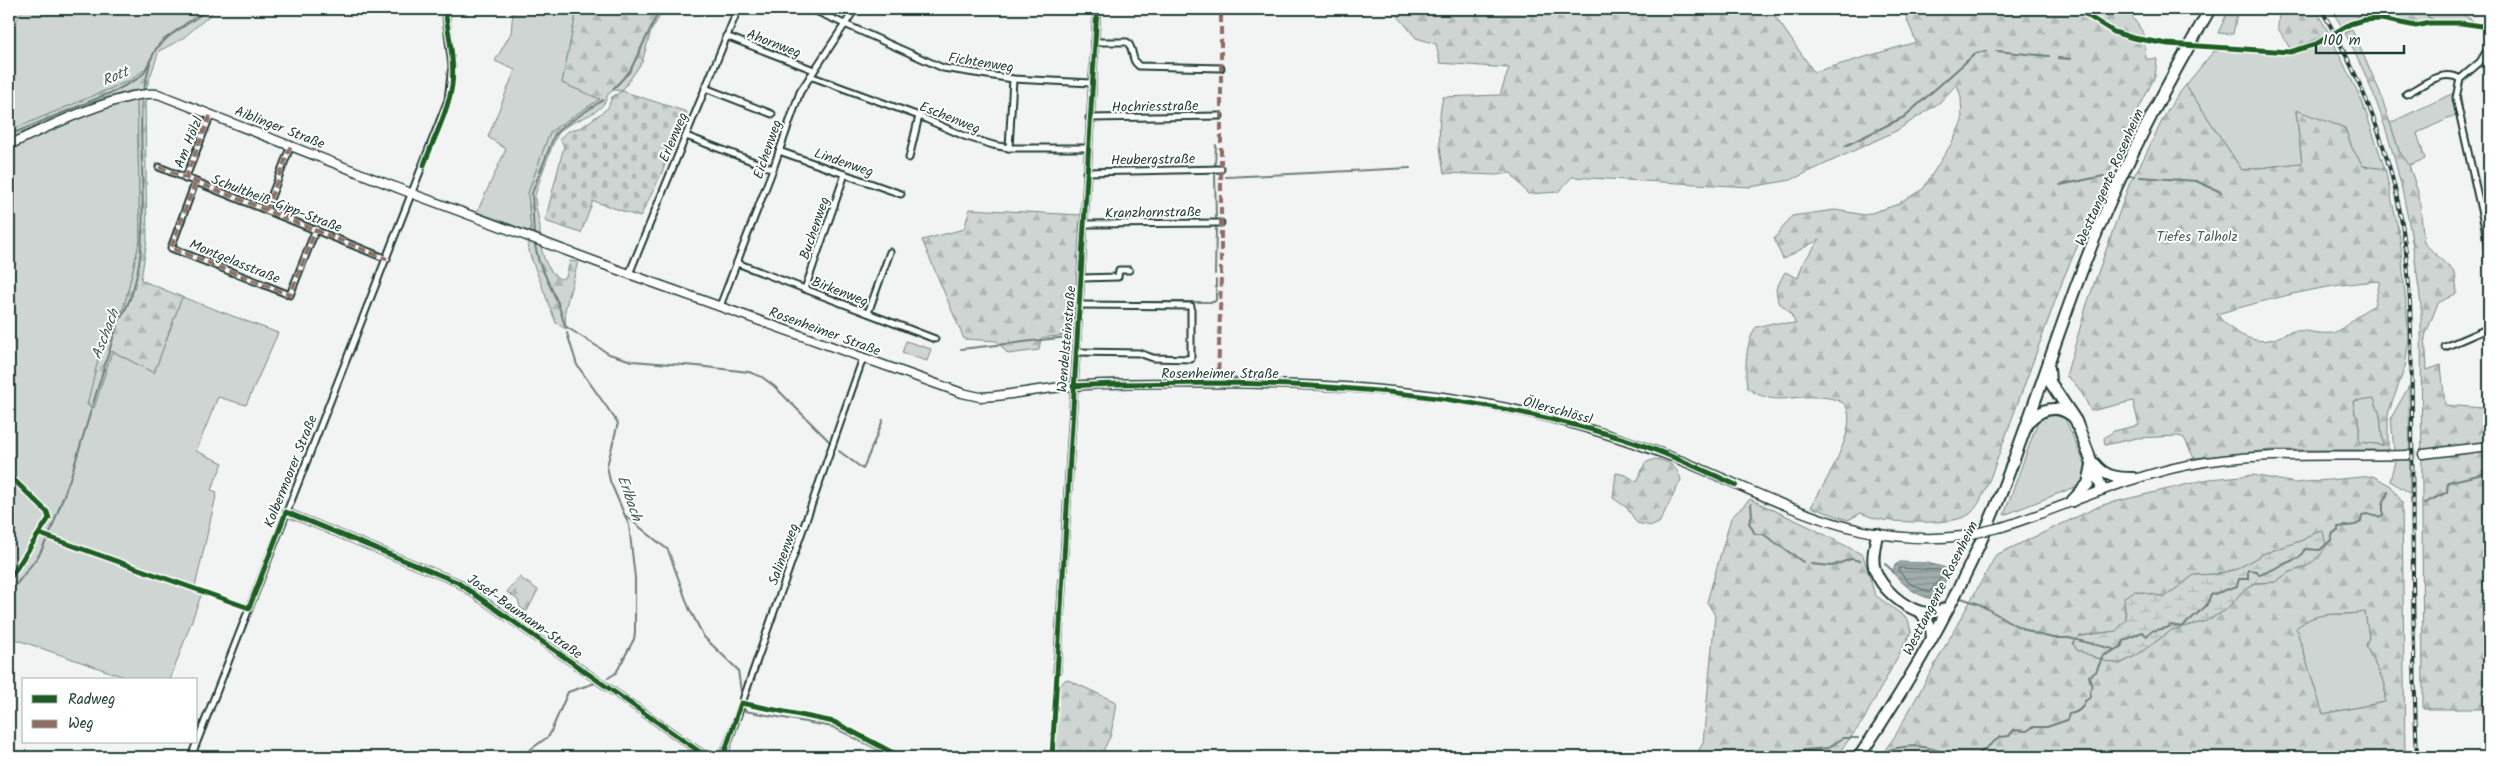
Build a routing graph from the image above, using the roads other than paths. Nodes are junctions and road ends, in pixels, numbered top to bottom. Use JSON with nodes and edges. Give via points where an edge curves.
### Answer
{"nodes":[{"id":1,"x":445,"y":9,"type":"edge"},
{"id":2,"x":725,"y":9,"type":"edge"},
{"id":3,"x":811,"y":9,"type":"edge"},
{"id":4,"x":855,"y":9,"type":"edge"},
{"id":5,"x":1097,"y":9,"type":"edge"},
{"id":6,"x":2210,"y":9,"type":"edge"},
{"id":7,"x":737,"y":11,"type":"edge"},
{"id":8,"x":846,"y":23,"type":"junction"},
{"id":9,"x":726,"y":36,"type":"junction"},
{"id":10,"x":1095,"y":42,"type":"junction"},
{"id":11,"x":2489,"y":47,"type":"edge"},
{"id":12,"x":1221,"y":68,"type":"dead end"},
{"id":13,"x":812,"y":73,"type":"junction"},
{"id":14,"x":1013,"y":79,"type":"junction"},
{"id":15,"x":2460,"y":79,"type":"junction"},
{"id":16,"x":1092,"y":83,"type":"junction"},
{"id":17,"x":705,"y":88,"type":"junction"},
{"id":18,"x":2406,"y":94,"type":"dead end"},
{"id":19,"x":211,"y":114,"type":"junction"},
{"id":20,"x":772,"y":114,"type":"dead end"},
{"id":21,"x":919,"y":116,"type":"junction"},
{"id":22,"x":1220,"y":116,"type":"dead end"},
{"id":23,"x":1089,"y":118,"type":"junction"},
{"id":24,"x":686,"y":136,"type":"junction"},
{"id":25,"x":9,"y":145,"type":"edge"},
{"id":26,"x":291,"y":145,"type":"junction"},
{"id":27,"x":1009,"y":148,"type":"junction"},
{"id":28,"x":1087,"y":148,"type":"junction"},
{"id":29,"x":779,"y":151,"type":"junction"},
{"id":30,"x":909,"y":158,"type":"dead end"},
{"id":31,"x":159,"y":167,"type":"dead end"},
{"id":32,"x":773,"y":169,"type":"junction"},
{"id":33,"x":1221,"y":169,"type":"dead end"},
{"id":34,"x":1086,"y":172,"type":"junction"},
{"id":35,"x":845,"y":174,"type":"junction"},
{"id":36,"x":185,"y":179,"type":"junction"},
{"id":37,"x":195,"y":183,"type":"junction"},
{"id":38,"x":413,"y":194,"type":"junction"},
{"id":39,"x":902,"y":194,"type":"dead end"},
{"id":40,"x":266,"y":210,"type":"junction"},
{"id":41,"x":1221,"y":223,"type":"dead end"},
{"id":42,"x":1084,"y":224,"type":"junction"},
{"id":43,"x":316,"y":229,"type":"junction"},
{"id":44,"x":890,"y":252,"type":"dead end"},
{"id":45,"x":387,"y":259,"type":"junction"},
{"id":46,"x":737,"y":263,"type":"junction"},
{"id":47,"x":2489,"y":263,"type":"edge"},
{"id":48,"x":1129,"y":270,"type":"dead end"},
{"id":49,"x":629,"y":274,"type":"junction"},
{"id":50,"x":1082,"y":278,"type":"junction"},
{"id":51,"x":805,"y":289,"type":"junction"},
{"id":52,"x":1080,"y":305,"type":"junction"},
{"id":53,"x":720,"y":306,"type":"junction"},
{"id":54,"x":868,"y":313,"type":"junction"},
{"id":55,"x":2489,"y":328,"type":"edge"},
{"id":56,"x":935,"y":339,"type":"dead end"},
{"id":57,"x":2445,"y":347,"type":"dead end"},
{"id":58,"x":1076,"y":352,"type":"junction"},
{"id":59,"x":863,"y":358,"type":"junction"},
{"id":60,"x":2049,"y":364,"type":"junction"},
{"id":61,"x":1073,"y":386,"type":"junction"},
{"id":62,"x":1366,"y":390,"type":"joint"},
{"id":63,"x":2072,"y":415,"type":"junction"},
{"id":64,"x":2027,"y":422,"type":"junction"},
{"id":65,"x":2489,"y":446,"type":"edge"},
{"id":66,"x":2422,"y":454,"type":"tunnel mouth"},
{"id":67,"x":2408,"y":455,"type":"tunnel mouth"},
{"id":68,"x":2093,"y":462,"type":"junction"},
{"id":69,"x":2133,"y":478,"type":"junction"},
{"id":70,"x":2102,"y":489,"type":"junction"},
{"id":71,"x":2072,"y":501,"type":"junction"},
{"id":72,"x":286,"y":512,"type":"junction"},
{"id":73,"x":1876,"y":534,"type":"junction"},
{"id":74,"x":1948,"y":608,"type":"junction"},
{"id":75,"x":1921,"y":612,"type":"junction"},
{"id":76,"x":1932,"y":638,"type":"junction"},
{"id":77,"x":1057,"y":672,"type":"dead end"},
{"id":78,"x":198,"y":739,"type":"edge"},
{"id":79,"x":196,"y":744,"type":"edge"},
{"id":80,"x":191,"y":757,"type":"edge"},
{"id":81,"x":707,"y":757,"type":"edge"},
{"id":82,"x":723,"y":757,"type":"edge"},
{"id":83,"x":1859,"y":757,"type":"edge"}],
"edges":[{"from":1,"to":38,"type":"street","name":"Kolbermoorer Straße","via":[[452,85]]},
{"from":2,"to":7,"type":"street"},
{"from":3,"to":8,"type":"street","name":"Fichtenweg"},
{"from":4,"to":8,"type":"street","name":"Eichenweg"},
{"from":5,"to":10,"type":"street","name":"Wendelsteinstraße"},
{"from":6,"to":60,"type":"highway","name":"Westtangente Rosenheim","via":[[2161,95],[2111,198]]},
{"from":7,"to":9,"type":"street","name":"Erlenweg"},
{"from":8,"to":13,"type":"street","name":"Eichenweg"},
{"from":8,"to":14,"type":"street","name":"Fichtenweg","via":[[943,68]]},
{"from":9,"to":13,"type":"street","name":"Ahornweg"},
{"from":9,"to":17,"type":"street","name":"Erlenweg"},
{"from":10,"to":12,"type":"street","via":[[1127,42],[1139,66]]},
{"from":10,"to":16,"type":"street","name":"Wendelsteinstraße"},
{"from":11,"to":15,"type":"street","via":[[2480,62]]},
{"from":13,"to":21,"type":"street","name":"Eschenweg"},
{"from":13,"to":29,"type":"street","name":"Eichenweg","via":[[800,92]]},
{"from":14,"to":16,"type":"street","name":"Fichtenweg"},
{"from":14,"to":27,"type":"street"},
{"from":15,"to":18,"type":"street","via":[[2452,74],[2444,75]]},
{"from":15,"to":47,"type":"street","via":[[2456,98],[2485,228]]},
{"from":16,"to":23,"type":"street","name":"Wendelsteinstraße"},
{"from":17,"to":20,"type":"street"},
{"from":17,"to":24,"type":"street","name":"Erlenweg"},
{"from":19,"to":25,"type":"street","name":"Aiblinger Straße","via":[[167,96],[135,95],[113,101]]},
{"from":19,"to":26,"type":"street","name":"Aiblinger Straße"},
{"from":19,"to":36,"type":"street","name":"Am Hölzl"},
{"from":21,"to":27,"type":"street","name":"Eschenweg","via":[[964,136]]},
{"from":21,"to":30,"type":"street"},
{"from":22,"to":23,"type":"street","name":"Hochriesstraße"},
{"from":23,"to":28,"type":"street","name":"Wendelsteinstraße"},
{"from":24,"to":32,"type":"street"},
{"from":24,"to":49,"type":"street","name":"Erlenweg"},
{"from":26,"to":38,"type":"street","name":"Aiblinger Straße"},
{"from":26,"to":40,"type":"street"},
{"from":27,"to":28,"type":"street","name":"Eschenweg"},
{"from":28,"to":34,"type":"street","name":"Wendelsteinstraße"},
{"from":29,"to":32,"type":"street","name":"Eichenweg"},
{"from":29,"to":35,"type":"street","name":"Lindenweg"},
{"from":31,"to":36,"type":"street","name":"Schultheiß-Gipp-Straße"},
{"from":32,"to":46,"type":"street","name":"Eichenweg"},
{"from":33,"to":34,"type":"street","name":"Heubergstraße"},
{"from":34,"to":42,"type":"street","name":"Wendelsteinstraße"},
{"from":35,"to":39,"type":"street","name":"Lindenweg"},
{"from":35,"to":51,"type":"street","name":"Buchenweg"},
{"from":36,"to":37,"type":"street","name":"Schultheiß-Gipp-Straße"},
{"from":37,"to":40,"type":"street","name":"Schultheiß-Gipp-Straße"},
{"from":37,"to":43,"type":"street","name":"Montgelasstraße","via":[[172,248],[290,295]]},
{"from":38,"to":45,"type":"street","name":"Kolbermoorer Straße"},
{"from":38,"to":49,"type":"street","name":"Rosenheimer Straße"},
{"from":40,"to":43,"type":"street","name":"Schultheiß-Gipp-Straße"},
{"from":41,"to":42,"type":"street","name":"Kranzhornstraße"},
{"from":42,"to":50,"type":"street","name":"Wendelsteinstraße"},
{"from":43,"to":45,"type":"street","name":"Schultheiß-Gipp-Straße"},
{"from":44,"to":54,"type":"street"},
{"from":45,"to":72,"type":"street","name":"Kolbermoorer Straße"},
{"from":46,"to":51,"type":"street","name":"Birkenweg"},
{"from":46,"to":53,"type":"street","name":"Eichenweg"},
{"from":48,"to":50,"type":"street","via":[[1119,270],[1118,277]]},
{"from":49,"to":53,"type":"street","name":"Rosenheimer Straße"},
{"from":50,"to":52,"type":"street","name":"Wendelsteinstraße"},
{"from":51,"to":54,"type":"street","name":"Birkenweg"},
{"from":52,"to":58,"type":"street","name":"Wendelsteinstraße"},
{"from":52,"to":58,"type":"street","via":[[1192,306],[1191,359],[1152,358],[1139,353]]},
{"from":53,"to":59,"type":"street","name":"Rosenheimer Straße"},
{"from":54,"to":56,"type":"street","name":"Birkenweg"},
{"from":55,"to":57,"type":"street"},
{"from":58,"to":61,"type":"street","name":"Wendelsteinstraße"},
{"from":59,"to":61,"type":"street","name":"Rosenheimer Straße","via":[[980,397]]},
{"from":59,"to":82,"type":"street","name":"Salinenweg"},
{"from":60,"to":63,"type":"highway","via":[[2054,389]]},
{"from":60,"to":64,"type":"highway","name":"Westtangente Rosenheim"},
{"from":61,"to":62,"type":"street","name":"Rosenheimer Straße","via":[[1239,382]]},
{"from":61,"to":77,"type":"street","name":"Wendelsteinstraße"},
{"from":62,"to":73,"type":"street","name":"Öllerschlössl","via":[[1463,401],[1550,418],[1657,451],[1781,505],[1840,526]]},
{"from":63,"to":64,"type":"highway","via":[[2060,408],[2052,408]]},
{"from":63,"to":68,"type":"highway"},
{"from":64,"to":74,"type":"highway","name":"Westtangente Rosenheim","via":[[1997,504]]},
{"from":65,"to":66,"type":"street"},
{"from":67,"to":69,"type":"street","name":"Öllerschlössl","via":[[2236,459],[2189,464]]},
{"from":68,"to":69,"type":"highway","via":[[2103,473]]},
{"from":68,"to":70,"type":"highway"},
{"from":68,"to":71,"type":"highway","via":[[2088,484]]},
{"from":69,"to":70,"type":"street","name":"Öllerschlössl"},
{"from":70,"to":71,"type":"street","name":"Öllerschlössl"},
{"from":71,"to":73,"type":"street","name":"Öllerschlössl","bridge":true,"via":[[2002,527],[1963,536],[1910,538]]},
{"from":72,"to":78,"type":"street","name":"Kolbermoorer Straße"},
{"from":72,"to":81,"type":"street","name":"Josef-Baumann-Straße","via":[[457,582]]},
{"from":73,"to":75,"type":"highway","via":[[1873,560],[1883,585],[1894,596]]},
{"from":74,"to":75,"type":"highway"},
{"from":74,"to":76,"type":"highway","name":"Westtangente Rosenheim"},
{"from":75,"to":76,"type":"highway","via":[[1931,628]]},
{"from":76,"to":83,"type":"highway","name":"Westtangente Rosenheim"},
{"from":79,"to":80,"type":"street","name":"Kolbermoorer Straße"}]}
